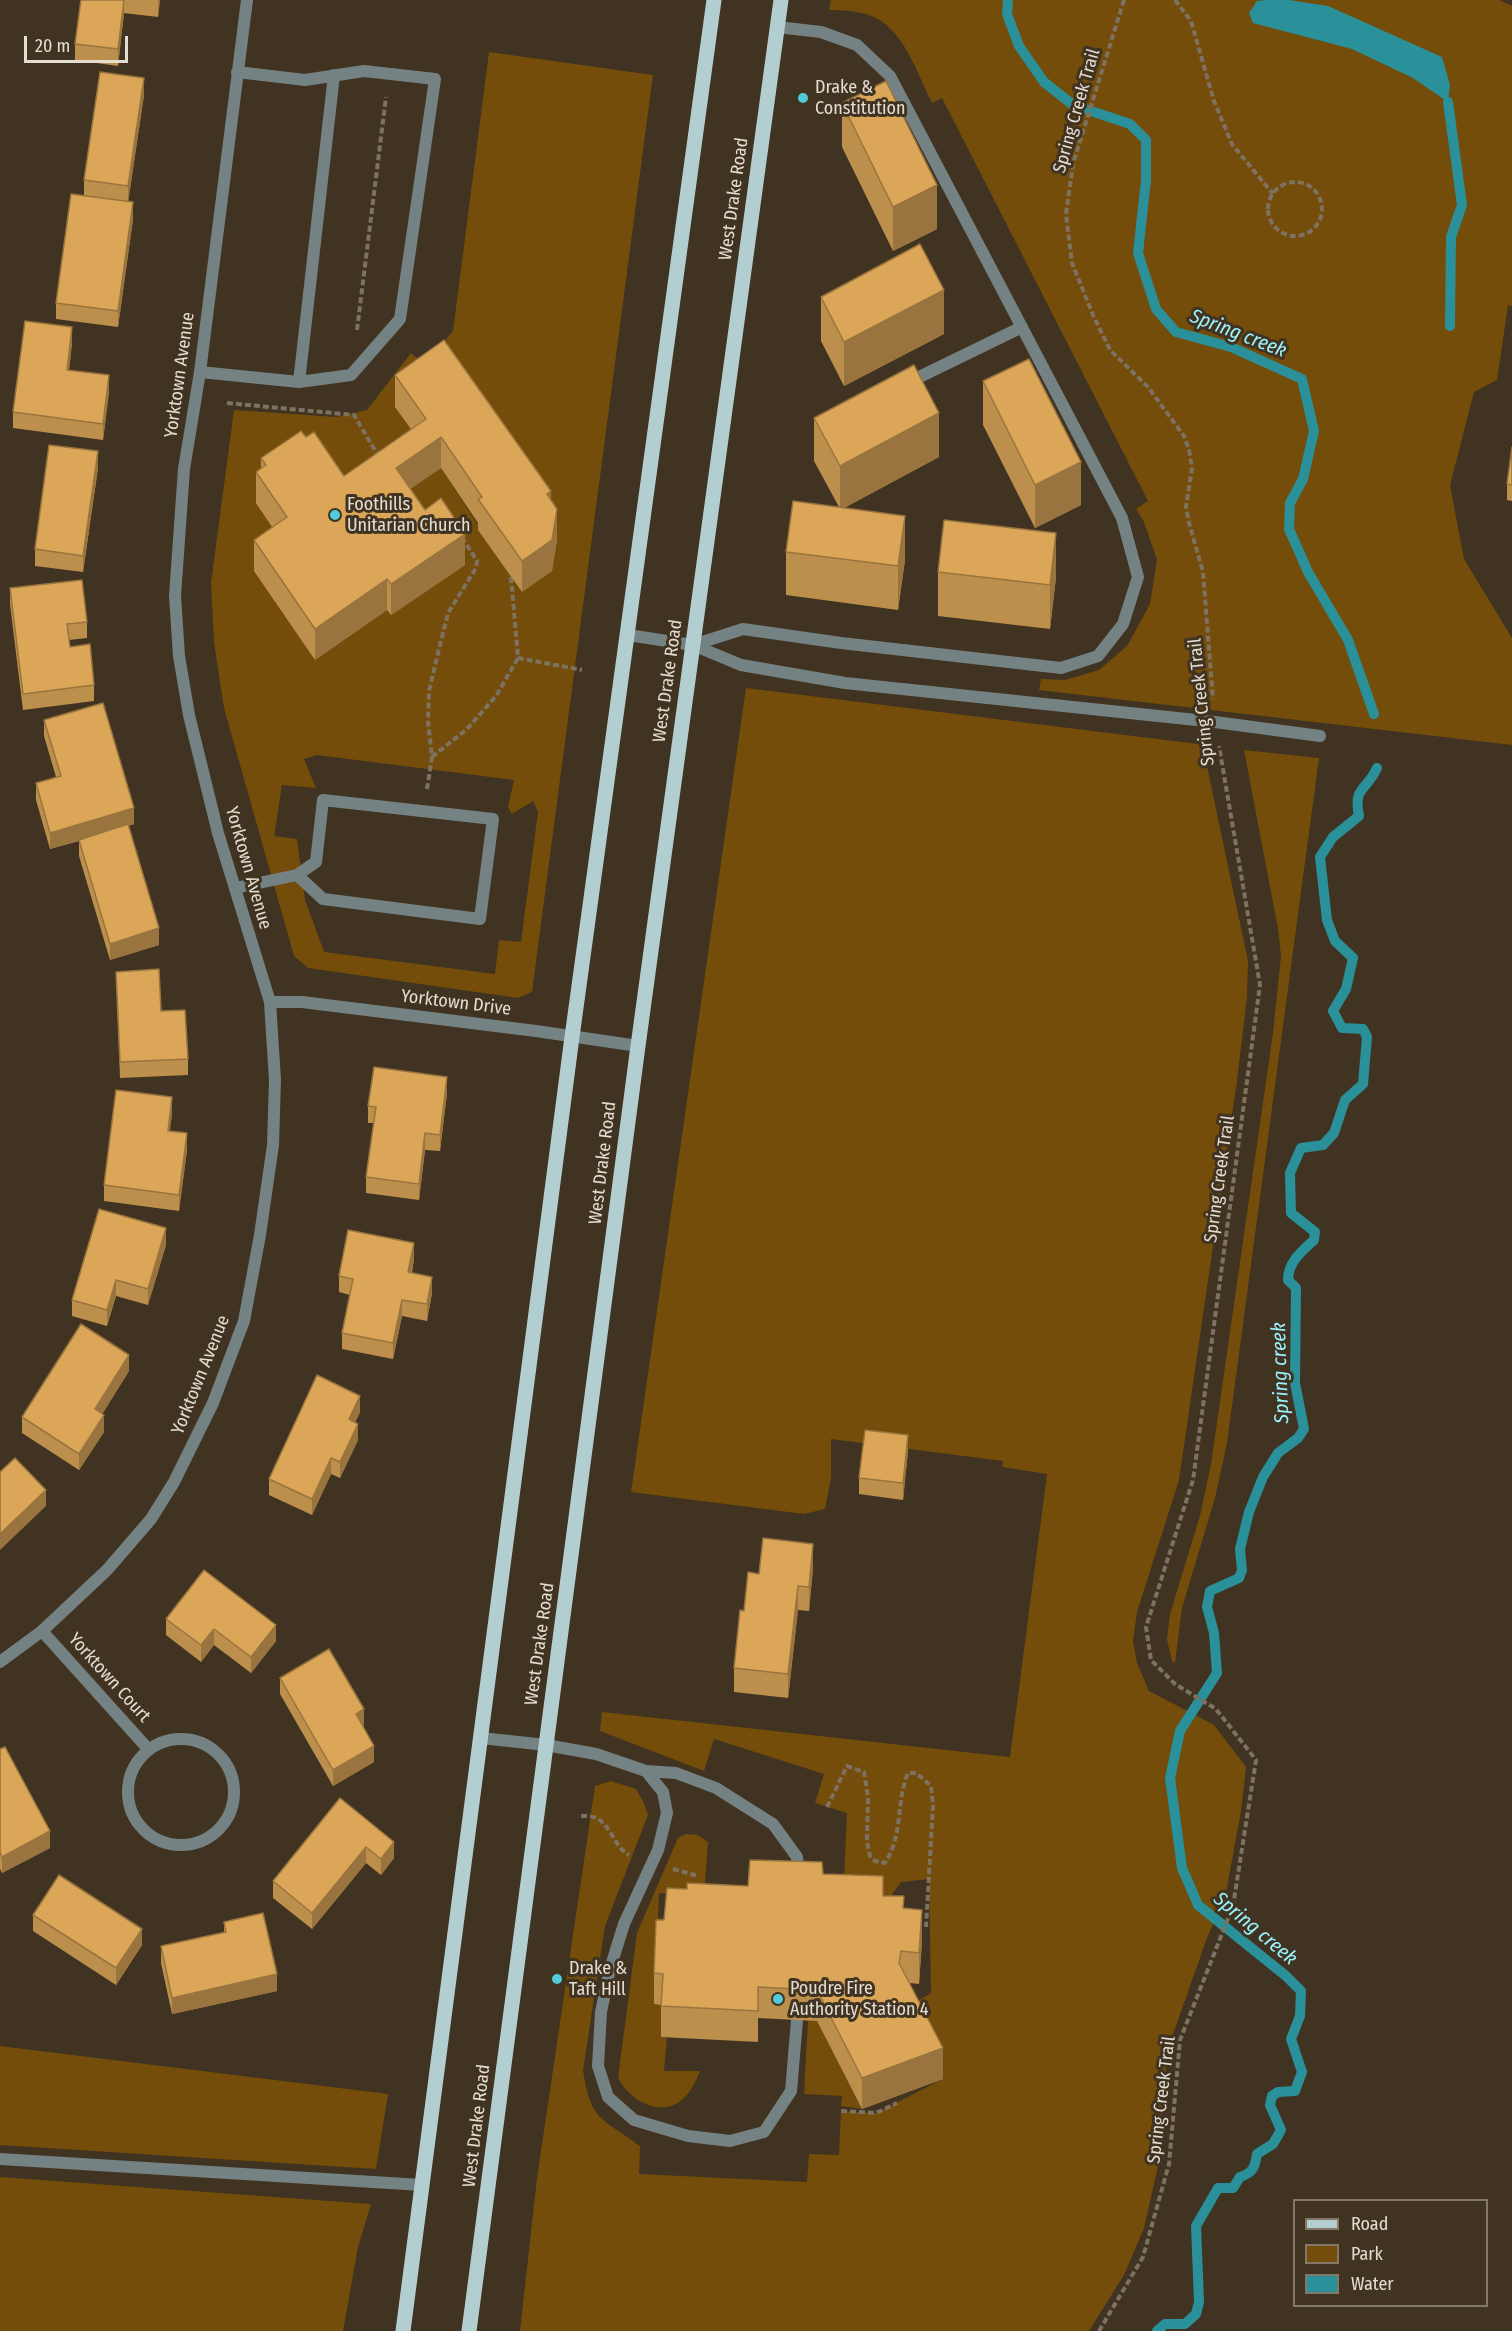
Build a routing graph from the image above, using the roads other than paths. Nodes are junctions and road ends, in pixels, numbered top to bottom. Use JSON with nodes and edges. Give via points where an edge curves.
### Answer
{"nodes":[{"id":1,"x":247,"y":0,"type":"edge"},
{"id":2,"x":714,"y":0,"type":"edge"},
{"id":3,"x":781,"y":0,"type":"edge"},
{"id":4,"x":777,"y":27,"type":"junction"},
{"id":5,"x":237,"y":72,"type":"junction"},
{"id":6,"x":334,"y":75,"type":"junction"},
{"id":7,"x":1022,"y":327,"type":"junction"},
{"id":8,"x":200,"y":372,"type":"junction"},
{"id":9,"x":299,"y":382,"type":"junction"},
{"id":10,"x":896,"y":388,"type":"edge"},
{"id":11,"x":628,"y":635,"type":"junction"},
{"id":12,"x":693,"y":645,"type":"junction"},
{"id":13,"x":1320,"y":736,"type":"dead end"},
{"id":14,"x":297,"y":875,"type":"junction"},
{"id":15,"x":234,"y":888,"type":"junction"},
{"id":16,"x":270,"y":1002,"type":"junction"},
{"id":17,"x":572,"y":1037,"type":"junction"},
{"id":18,"x":638,"y":1046,"type":"junction"},
{"id":19,"x":42,"y":1631,"type":"junction"},
{"id":20,"x":0,"y":1662,"type":"edge"},
{"id":21,"x":481,"y":1738,"type":"junction"},
{"id":22,"x":546,"y":1745,"type":"junction"},
{"id":23,"x":149,"y":1750,"type":"junction"},
{"id":24,"x":646,"y":1771,"type":"junction"},
{"id":25,"x":801,"y":1893,"type":"edge"},
{"id":26,"x":797,"y":2020,"type":"edge"},
{"id":27,"x":0,"y":2159,"type":"edge"},
{"id":28,"x":422,"y":2185,"type":"junction"},
{"id":29,"x":403,"y":2331,"type":"edge"},
{"id":30,"x":469,"y":2331,"type":"edge"}],
"edges":[{"from":1,"to":5,"type":"street","name":"Yorktown Avenue"},
{"from":2,"to":11,"type":"main road"},
{"from":3,"to":4,"type":"main road","name":"West Drake Road"},
{"from":4,"to":7,"type":"street","via":[[821,32],[857,45],[890,76]]},
{"from":4,"to":12,"type":"main road","name":"West Drake Road"},
{"from":5,"to":6,"type":"street","via":[[305,80]]},
{"from":5,"to":8,"type":"street","name":"Yorktown Avenue"},
{"from":6,"to":9,"type":"street"},
{"from":6,"to":9,"type":"street","via":[[364,71],[435,80],[399,319],[351,375]]},
{"from":7,"to":10,"type":"street"},
{"from":7,"to":12,"type":"street","via":[[1122,518],[1138,577],[1123,624],[1098,656],[1061,668],[743,629]]},
{"from":8,"to":9,"type":"street"},
{"from":8,"to":15,"type":"street","name":"Yorktown Avenue","via":[[184,469],[175,596],[179,656],[195,737]]},
{"from":11,"to":12,"type":"street"},
{"from":11,"to":17,"type":"main road"},
{"from":12,"to":13,"type":"street","via":[[741,665],[845,683]]},
{"from":12,"to":18,"type":"main road","name":"West Drake Road"},
{"from":14,"to":14,"type":"street","via":[[323,899],[480,919],[493,819],[323,800],[316,862]]},
{"from":14,"to":15,"type":"street"},
{"from":15,"to":16,"type":"street","name":"Yorktown Avenue"},
{"from":16,"to":17,"type":"street","name":"Yorktown Drive","via":[[302,1002]]},
{"from":16,"to":19,"type":"street","name":"Yorktown Avenue","via":[[275,1080],[273,1145],[244,1321],[213,1403],[151,1519],[108,1570]]},
{"from":17,"to":18,"type":"street","name":"Yorktown Drive"},
{"from":17,"to":21,"type":"main road"},
{"from":18,"to":22,"type":"main road","name":"West Drake Road"},
{"from":19,"to":20,"type":"street","name":"Yorktown Avenue"},
{"from":19,"to":23,"type":"street","name":"Yorktown Court"},
{"from":21,"to":22,"type":"street"},
{"from":21,"to":28,"type":"main road"},
{"from":22,"to":24,"type":"street","via":[[596,1754]]},
{"from":22,"to":30,"type":"main road","name":"West Drake Road"},
{"from":23,"to":23,"type":"street","name":"Yorktown Court","via":[[136,1763],[130,1779],[128,1797],[133,1815],[144,1830],[175,1845],[193,1844],[210,1837],[223,1825],[235,1793],[225,1761],[212,1748],[189,1739],[164,1742]]},
{"from":24,"to":25,"type":"street","via":[[676,1773],[716,1788],[773,1824],[797,1857]]},
{"from":24,"to":26,"type":"street","via":[[663,1792],[667,1813],[658,1850],[624,1924],[601,2012],[598,2066],[608,2097],[634,2120],[688,2136],[730,2141],[764,2132],[791,2091]]},
{"from":27,"to":28,"type":"street"},
{"from":28,"to":29,"type":"main road"}]}
